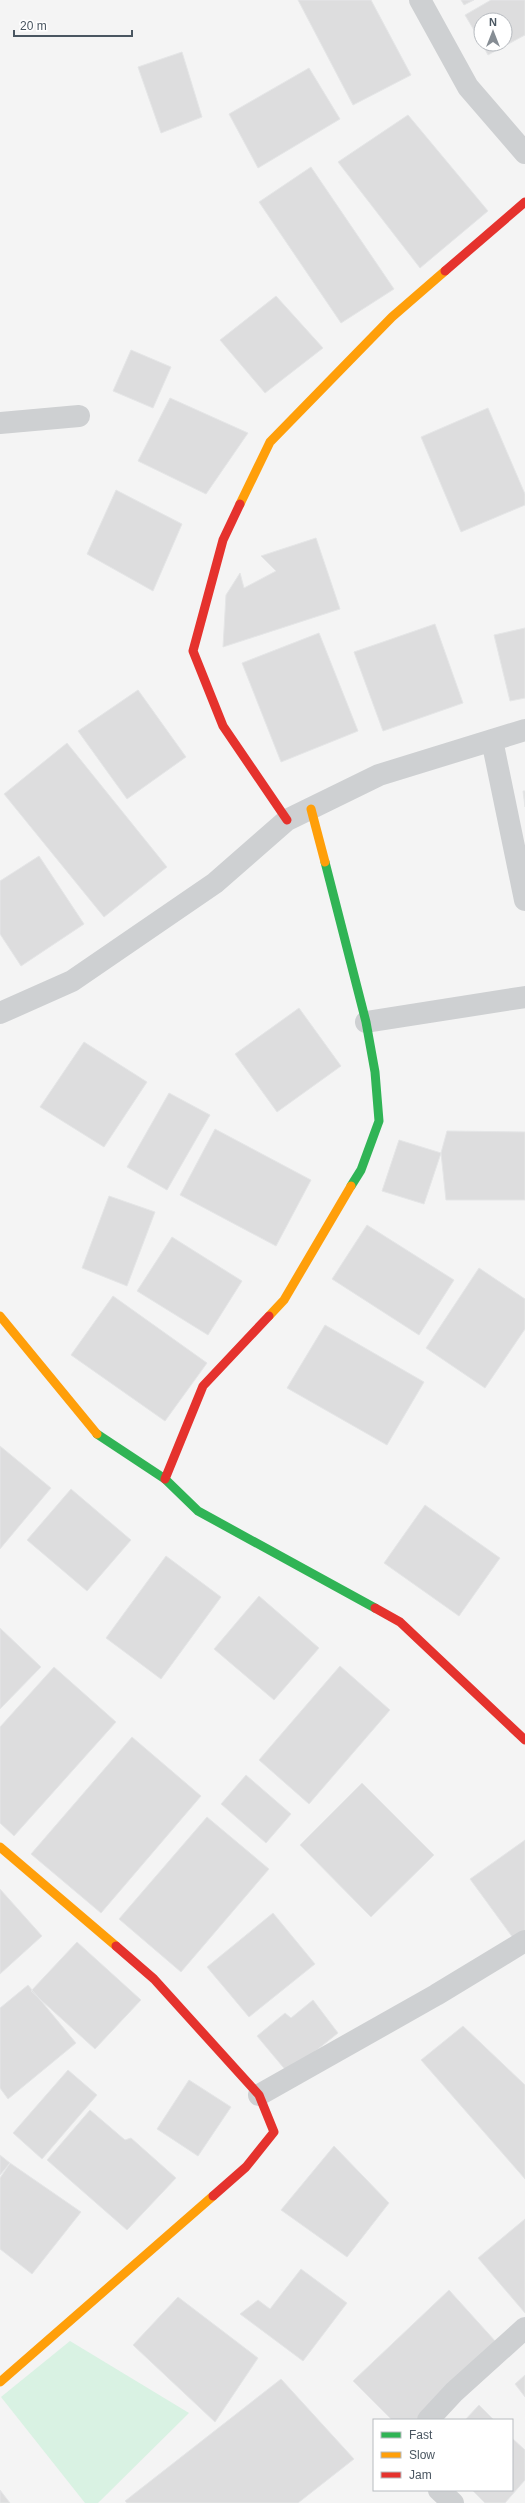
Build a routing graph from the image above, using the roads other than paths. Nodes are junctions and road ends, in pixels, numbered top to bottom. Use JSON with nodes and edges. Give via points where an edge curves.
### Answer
{"nodes":[{"id":1,"x":420,"y":0,"type":"edge"},
{"id":2,"x":525,"y":153,"type":"edge"},
{"id":3,"x":525,"y":202,"type":"edge"},
{"id":4,"x":79,"y":416,"type":"dead end"},
{"id":5,"x":0,"y":423,"type":"edge"},
{"id":6,"x":525,"y":730,"type":"edge"},
{"id":7,"x":492,"y":740,"type":"junction"},
{"id":8,"x":312,"y":809,"type":"junction"},
{"id":9,"x":287,"y":820,"type":"junction"},
{"id":10,"x":525,"y":900,"type":"edge"},
{"id":11,"x":525,"y":997,"type":"edge"},
{"id":12,"x":0,"y":1013,"type":"edge"},
{"id":13,"x":366,"y":1022,"type":"junction"},
{"id":14,"x":0,"y":1316,"type":"edge"},
{"id":15,"x":164,"y":1479,"type":"junction"},
{"id":16,"x":525,"y":1740,"type":"edge"},
{"id":17,"x":0,"y":1847,"type":"edge"},
{"id":18,"x":525,"y":1941,"type":"edge"},
{"id":19,"x":259,"y":2095,"type":"junction"},
{"id":20,"x":525,"y":2328,"type":"edge"},
{"id":21,"x":0,"y":2382,"type":"edge"},
{"id":22,"x":429,"y":2419,"type":"edge"},
{"id":23,"x":440,"y":2491,"type":"edge"},
{"id":24,"x":453,"y":2503,"type":"edge"}],
"edges":[{"from":1,"to":2,"type":"street","via":[[468,87]]},
{"from":3,"to":9,"type":"street","via":[[392,317],[270,442],[223,540],[193,651],[223,726]]},
{"from":4,"to":5,"type":"street"},
{"from":6,"to":7,"type":"street"},
{"from":7,"to":8,"type":"street","via":[[379,775]]},
{"from":7,"to":10,"type":"street"},
{"from":8,"to":9,"type":"street"},
{"from":8,"to":13,"type":"street"},
{"from":9,"to":12,"type":"street","via":[[216,883],[72,981]]},
{"from":11,"to":13,"type":"street"},
{"from":13,"to":15,"type":"street","via":[[375,1072],[379,1121],[361,1170],[284,1300],[203,1386]]},
{"from":14,"to":15,"type":"street","via":[[97,1434]]},
{"from":15,"to":16,"type":"street","via":[[198,1511],[400,1622]]},
{"from":17,"to":19,"type":"street","via":[[154,1979]]},
{"from":18,"to":19,"type":"street"},
{"from":19,"to":21,"type":"street","via":[[274,2132],[246,2167]]},
{"from":20,"to":22,"type":"street","via":[[454,2392]]},
{"from":23,"to":24,"type":"street"}]}
